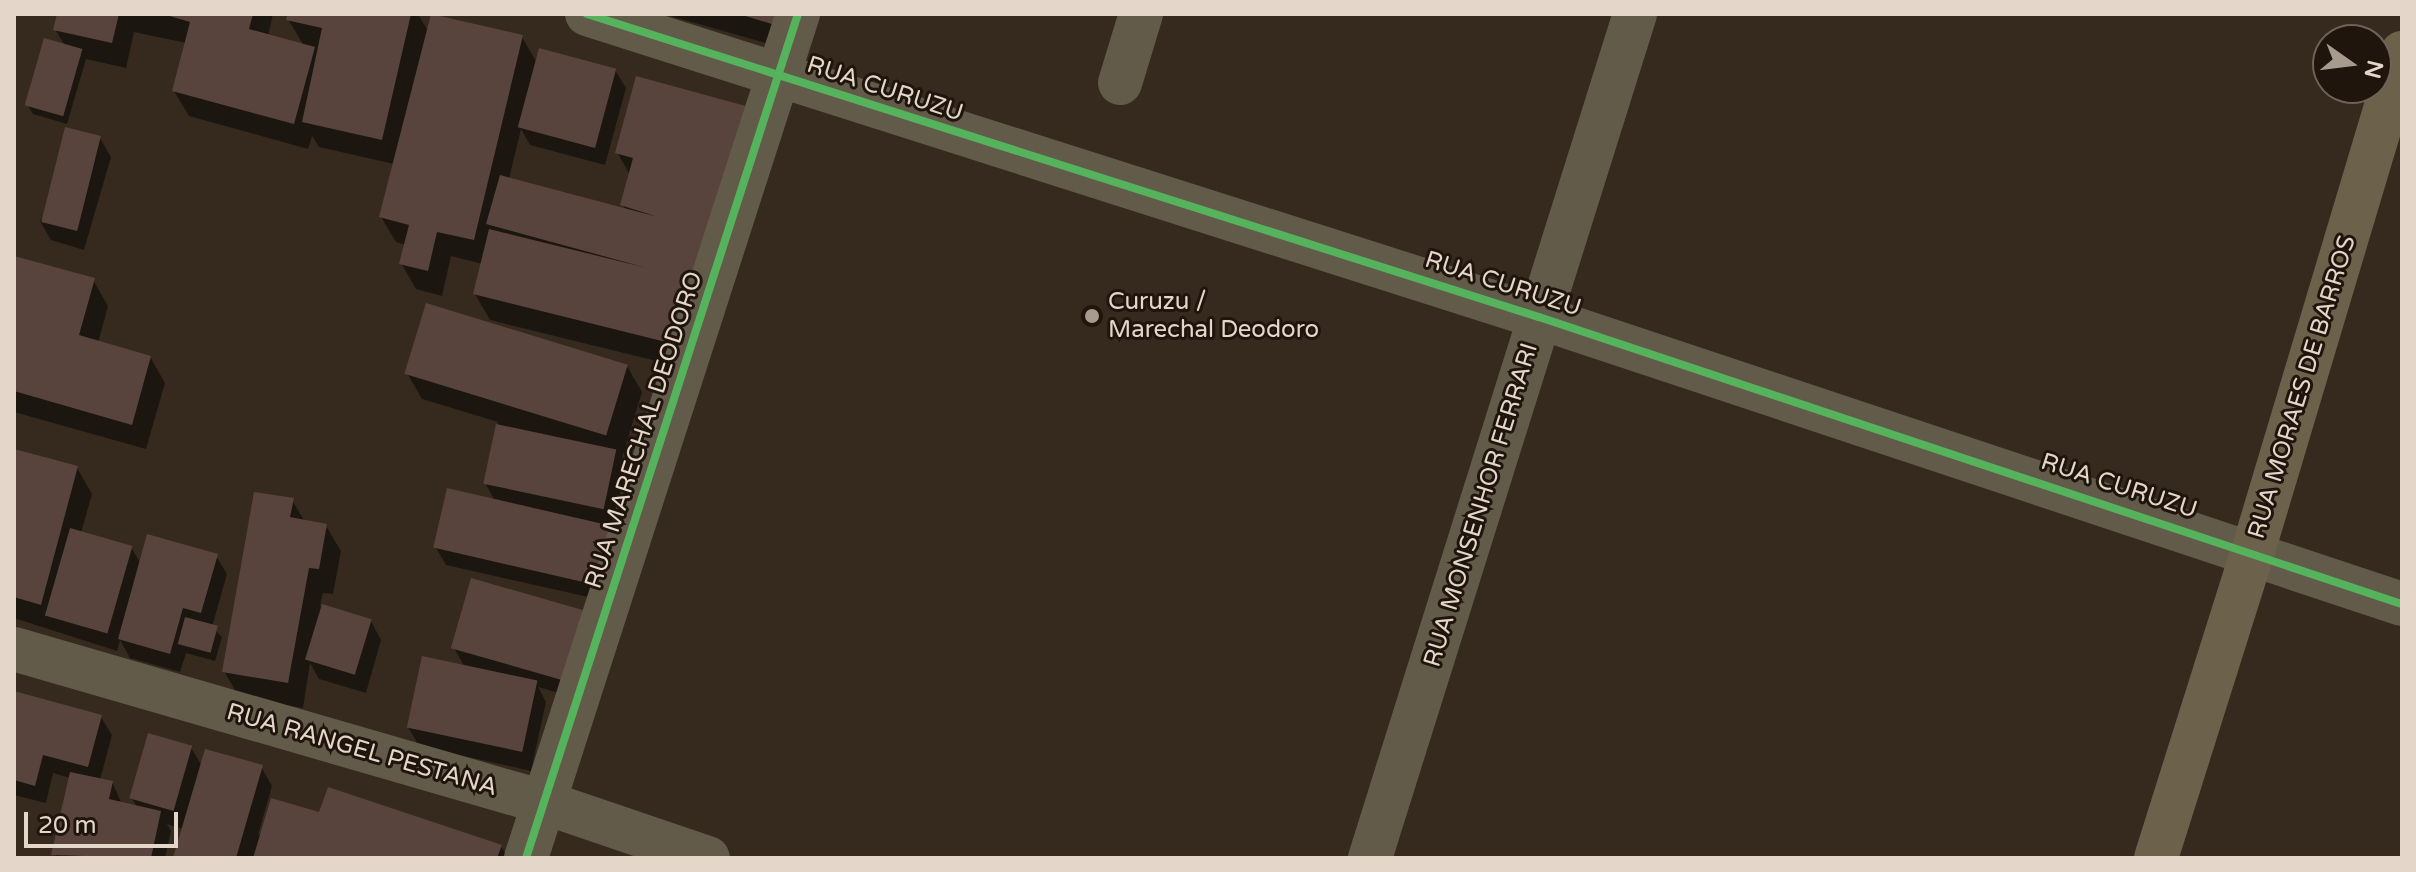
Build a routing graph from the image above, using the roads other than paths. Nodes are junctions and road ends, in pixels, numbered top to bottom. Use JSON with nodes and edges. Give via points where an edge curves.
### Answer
{"nodes":[{"id":1,"x":587,"y":14,"type":"edge"},
{"id":2,"x":798,"y":14,"type":"edge"},
{"id":3,"x":1141,"y":14,"type":"edge"},
{"id":4,"x":1635,"y":14,"type":"edge"},
{"id":5,"x":2402,"y":53,"type":"edge"},
{"id":6,"x":778,"y":76,"type":"junction"},
{"id":7,"x":1120,"y":83,"type":"dead end"},
{"id":8,"x":1539,"y":317,"type":"junction"},
{"id":9,"x":2253,"y":551,"type":"junction"},
{"id":10,"x":2402,"y":604,"type":"edge"},
{"id":11,"x":14,"y":649,"type":"edge"},
{"id":12,"x":546,"y":803,"type":"junction"},
{"id":13,"x":526,"y":858,"type":"edge"},
{"id":14,"x":708,"y":858,"type":"edge"},
{"id":15,"x":1370,"y":858,"type":"edge"},
{"id":16,"x":2156,"y":858,"type":"edge"}],
"edges":[{"from":1,"to":6,"type":"street","name":"RUA CURUZU"},
{"from":2,"to":6,"type":"street","name":"RUA MARECHAL DEODORO"},
{"from":3,"to":7,"type":"street"},
{"from":4,"to":8,"type":"street","name":"RUA MONSENHOR FERRARI"},
{"from":5,"to":9,"type":"main road","name":"RUA MORAES DE BARROS"},
{"from":6,"to":8,"type":"street","name":"RUA CURUZU"},
{"from":6,"to":12,"type":"street","name":"RUA MARECHAL DEODORO"},
{"from":8,"to":9,"type":"street","name":"RUA CURUZU"},
{"from":8,"to":15,"type":"street","name":"RUA MONSENHOR FERRARI"},
{"from":9,"to":10,"type":"street","name":"RUA CURUZU"},
{"from":9,"to":16,"type":"main road","name":"RUA MORAES DE BARROS"},
{"from":11,"to":12,"type":"street","name":"RUA RANGEL PESTANA"},
{"from":12,"to":13,"type":"street","name":"RUA MARECHAL DEODORO"},
{"from":12,"to":14,"type":"street","name":"RUA RANGEL PESTANA"}]}
